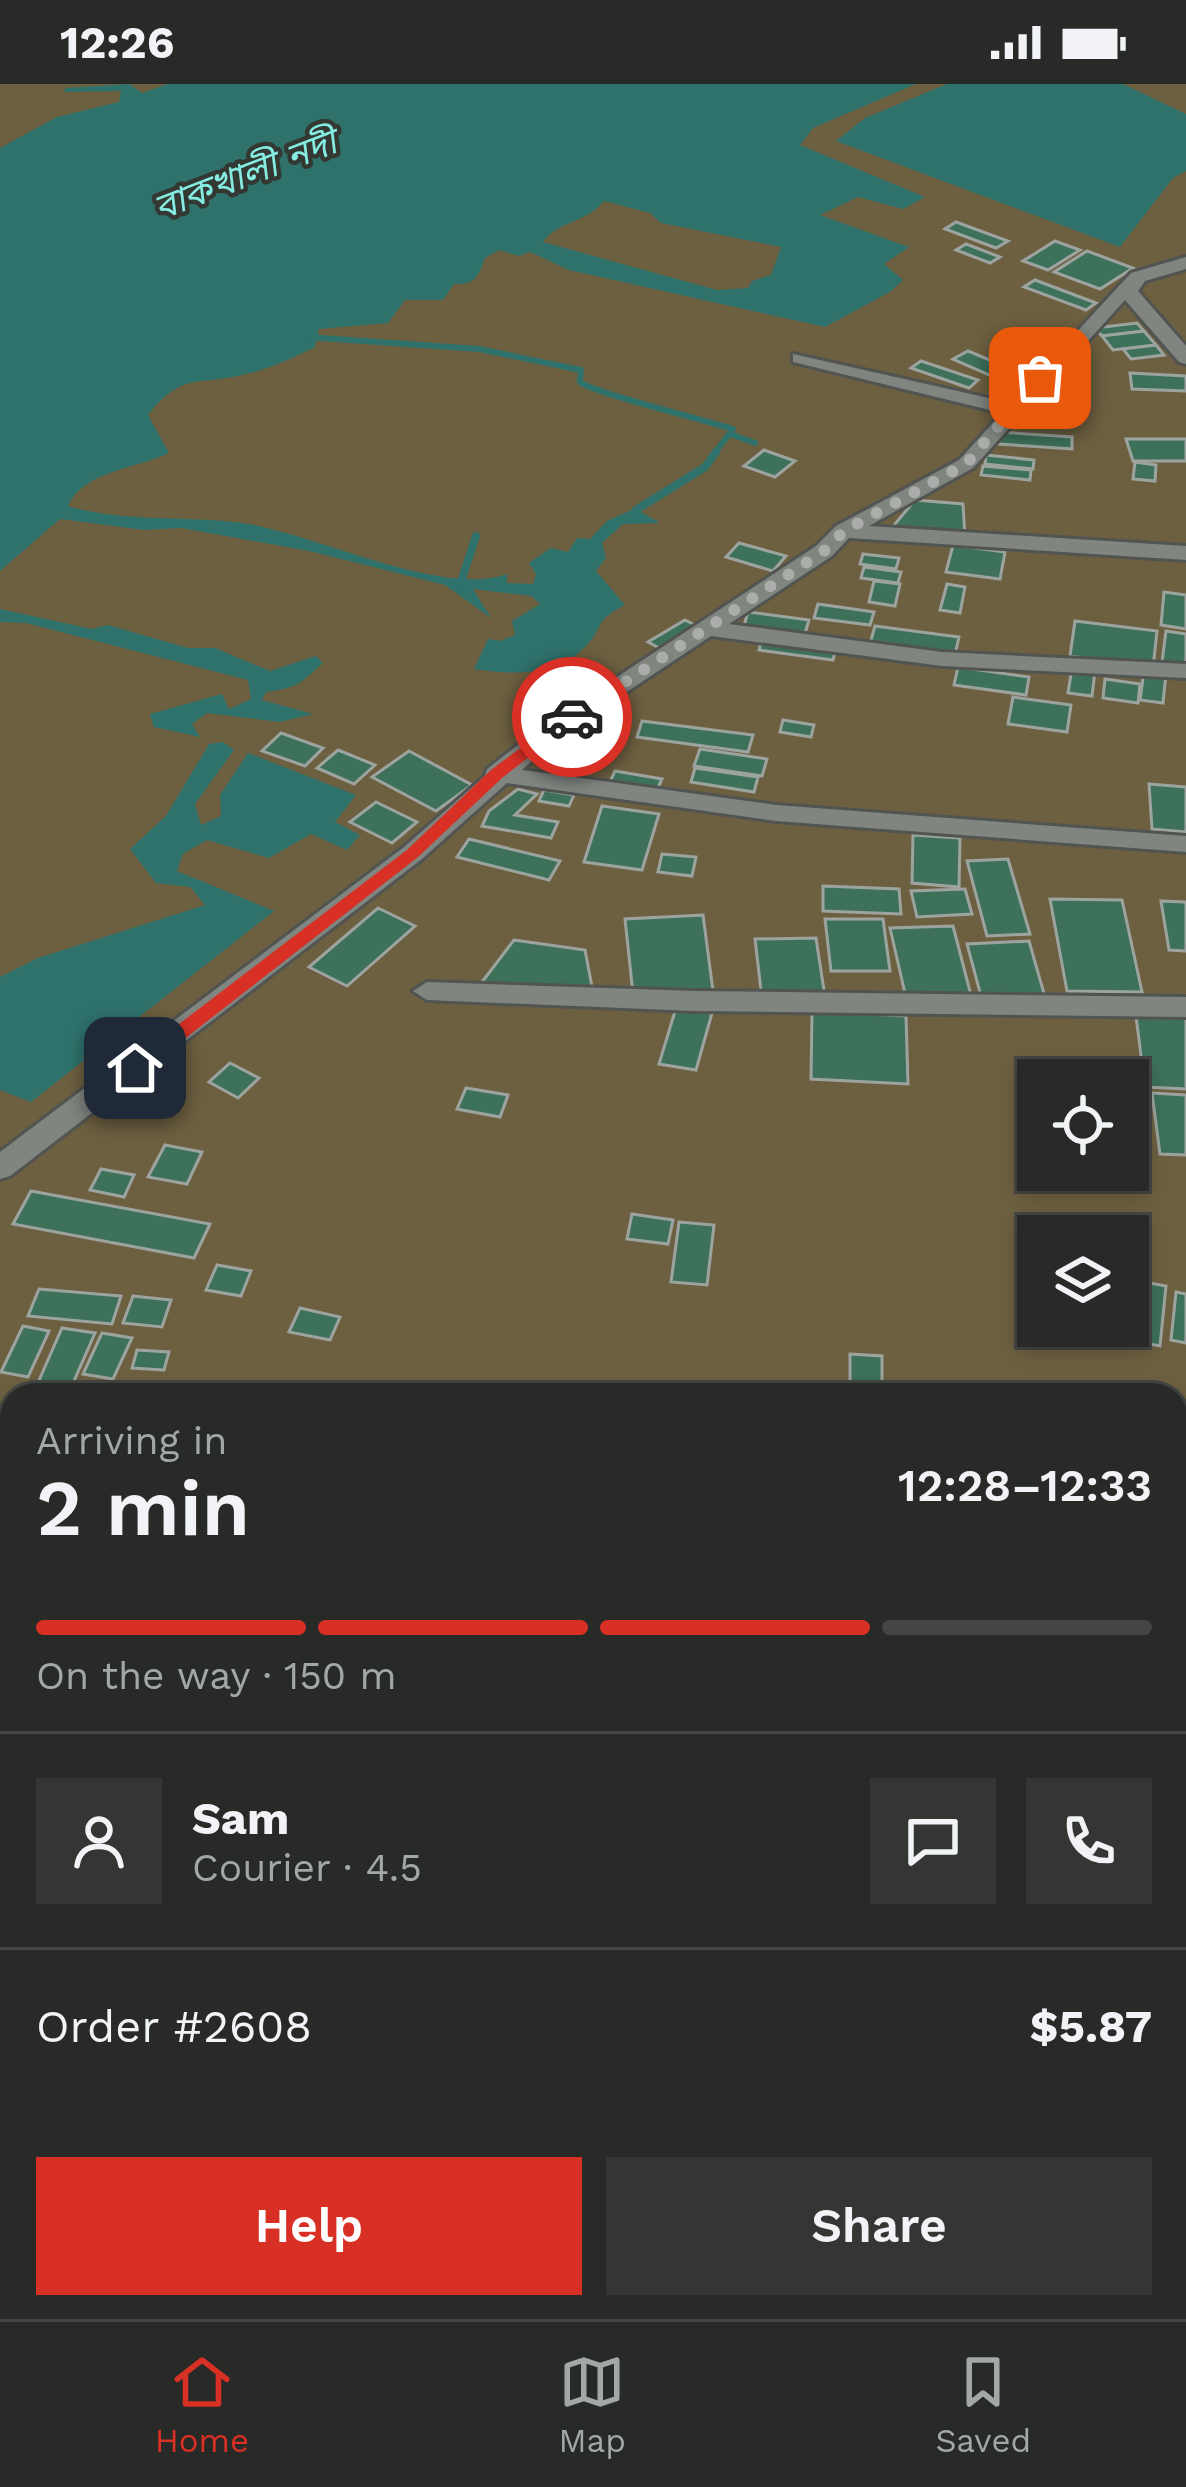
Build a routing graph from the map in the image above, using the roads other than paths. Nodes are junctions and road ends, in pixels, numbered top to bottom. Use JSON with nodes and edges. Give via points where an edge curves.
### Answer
{"nodes":[{"id":1,"x":1186,"y":262,"type":"edge"},
{"id":2,"x":1130,"y":285,"type":"junction"},
{"id":3,"x":800,"y":358,"type":"dead end"},
{"id":4,"x":1186,"y":358,"type":"edge"},
{"id":5,"x":1011,"y":409,"type":"junction"},
{"id":6,"x":844,"y":531,"type":"junction"},
{"id":7,"x":1186,"y":553,"type":"edge"},
{"id":8,"x":706,"y":628,"type":"junction"},
{"id":9,"x":1186,"y":670,"type":"edge"},
{"id":10,"x":496,"y":774,"type":"junction"},
{"id":11,"x":1186,"y":844,"type":"edge"},
{"id":12,"x":427,"y":991,"type":"dead end"},
{"id":13,"x":1186,"y":1007,"type":"edge"},
{"id":14,"x":0,"y":1168,"type":"edge"}],
"edges":[{"from":1,"to":2,"type":"street"},
{"from":2,"to":4,"type":"street","via":[[1134,302]]},
{"from":2,"to":5,"type":"street"},
{"from":3,"to":5,"type":"street"},
{"from":5,"to":6,"type":"street","via":[[966,464]]},
{"from":6,"to":7,"type":"street"},
{"from":6,"to":8,"type":"street"},
{"from":8,"to":9,"type":"street","via":[[942,659]]},
{"from":8,"to":10,"type":"street"},
{"from":10,"to":11,"type":"street","via":[[776,813]]},
{"from":10,"to":14,"type":"street","via":[[412,854]]},
{"from":12,"to":13,"type":"street"}]}
